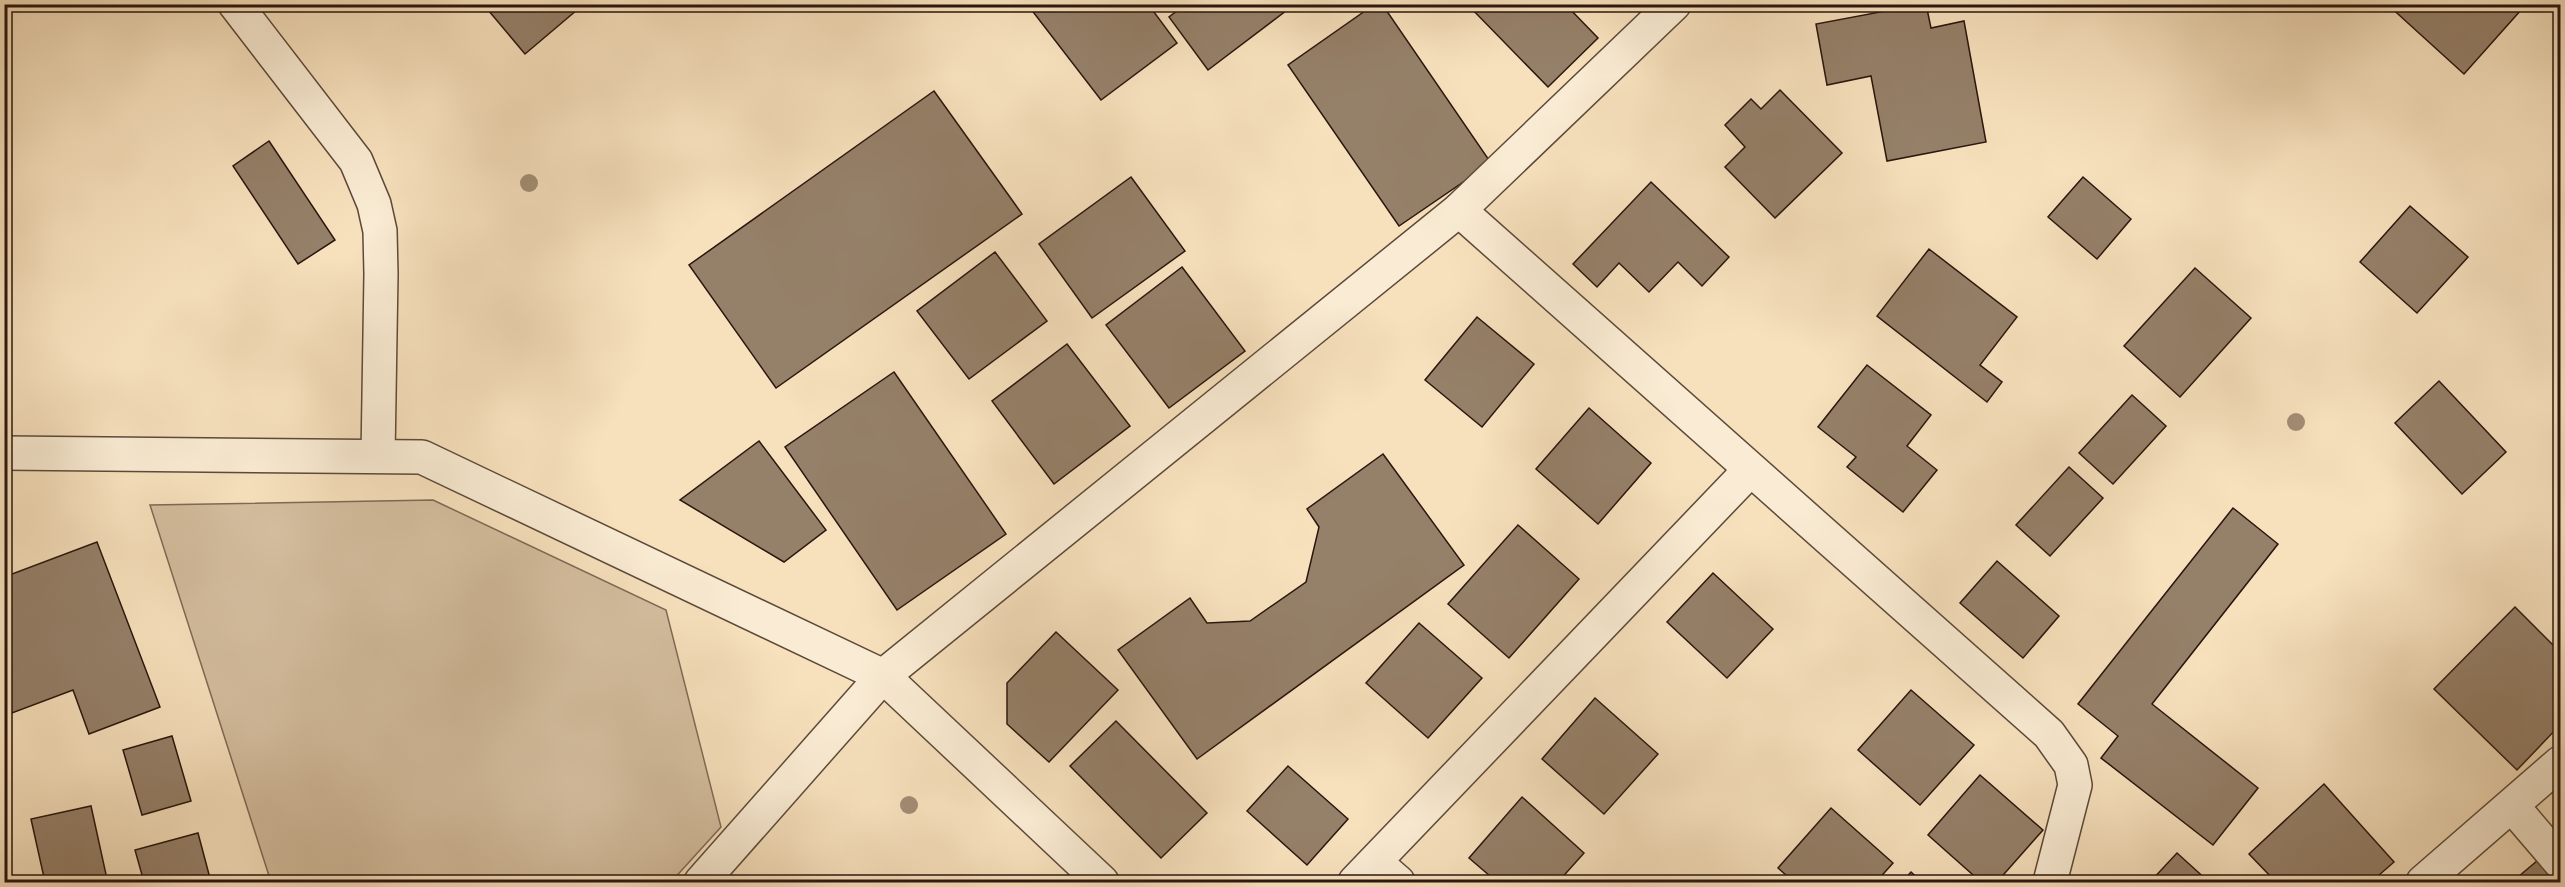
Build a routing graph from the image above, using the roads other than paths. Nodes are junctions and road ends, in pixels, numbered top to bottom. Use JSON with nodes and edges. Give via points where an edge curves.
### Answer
{"nodes":[{"id":1,"x":235,"y":4,"type":"edge"},
{"id":2,"x":1674,"y":4,"type":"edge"},
{"id":3,"x":1459,"y":210,"type":"junction"},
{"id":4,"x":4,"y":453,"type":"edge"},
{"id":5,"x":378,"y":456,"type":"junction"},
{"id":6,"x":1750,"y":470,"type":"junction"},
{"id":7,"x":883,"y":676,"type":"junction"},
{"id":8,"x":2560,"y":763,"type":"edge"},
{"id":9,"x":2513,"y":807,"type":"junction"},
{"id":10,"x":2560,"y":862,"type":"edge"},
{"id":11,"x":1376,"y":876,"type":"edge"},
{"id":12,"x":701,"y":882,"type":"edge"},
{"id":13,"x":1102,"y":882,"type":"edge"},
{"id":14,"x":2050,"y":882,"type":"edge"},
{"id":15,"x":2423,"y":882,"type":"edge"}],
"edges":[{"from":1,"to":5,"type":"street","via":[[356,161],[374,204],[380,231],[381,274]]},
{"from":2,"to":3,"type":"street"},
{"from":3,"to":6,"type":"street"},
{"from":3,"to":7,"type":"street"},
{"from":4,"to":5,"type":"street"},
{"from":5,"to":7,"type":"street","via":[[422,456]]},
{"from":6,"to":11,"type":"street"},
{"from":6,"to":14,"type":"street","via":[[2061,747],[2071,765],[2075,785]]},
{"from":7,"to":12,"type":"street"},
{"from":7,"to":13,"type":"street"},
{"from":8,"to":9,"type":"street"},
{"from":9,"to":10,"type":"street"},
{"from":9,"to":15,"type":"street"}]}
